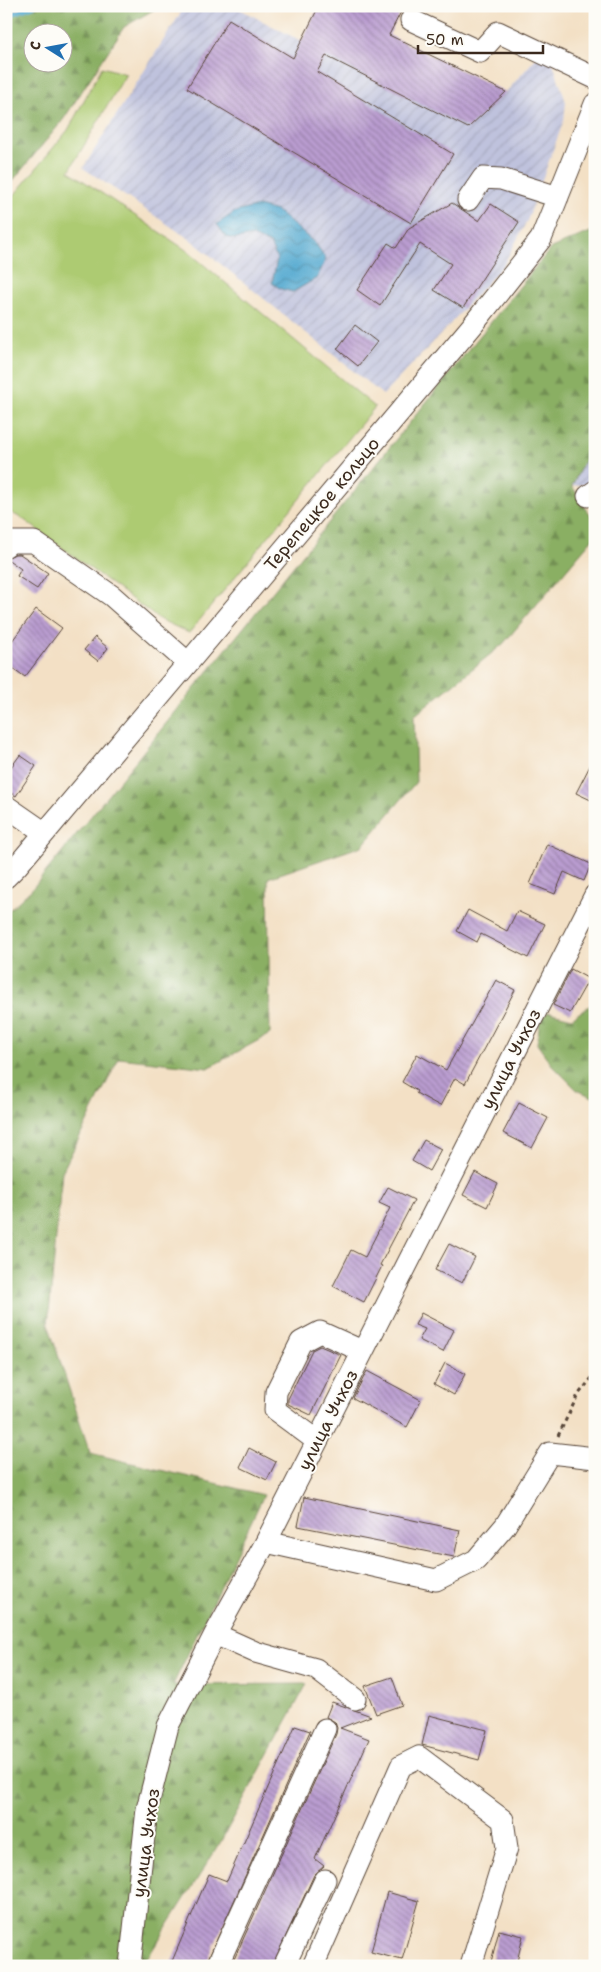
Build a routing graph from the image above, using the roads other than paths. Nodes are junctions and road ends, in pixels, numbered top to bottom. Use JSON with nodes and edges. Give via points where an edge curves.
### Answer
{"nodes":[{"id":1,"x":412,"y":20,"type":"dead end"},
{"id":2,"x":595,"y":78,"type":"edge"},
{"id":3,"x":595,"y":104,"type":"edge"},
{"id":4,"x":558,"y":197,"type":"junction"},
{"id":5,"x":468,"y":200,"type":"dead end"},
{"id":6,"x":6,"y":546,"type":"edge"},
{"id":7,"x":188,"y":663,"type":"junction"},
{"id":8,"x":6,"y":806,"type":"edge"},
{"id":9,"x":45,"y":833,"type":"junction"},
{"id":10,"x":6,"y":877,"type":"edge"},
{"id":11,"x":595,"y":895,"type":"edge"},
{"id":12,"x":362,"y":1351,"type":"junction"},
{"id":13,"x":317,"y":1441,"type":"junction"},
{"id":14,"x":595,"y":1458,"type":"edge"},
{"id":15,"x":266,"y":1542,"type":"junction"},
{"id":16,"x":215,"y":1634,"type":"junction"},
{"id":17,"x":355,"y":1699,"type":"dead end"},
{"id":18,"x":325,"y":1729,"type":"dead end"},
{"id":19,"x":326,"y":1880,"type":"dead end"},
{"id":20,"x":130,"y":1966,"type":"edge"},
{"id":21,"x":217,"y":1966,"type":"edge"},
{"id":22,"x":284,"y":1966,"type":"edge"},
{"id":23,"x":313,"y":1966,"type":"edge"},
{"id":24,"x":471,"y":1966,"type":"edge"}],
"edges":[{"from":1,"to":2,"type":"street","via":[[480,52],[498,32]]},
{"from":3,"to":4,"type":"street","name":"Терепецкое кольцо"},
{"from":4,"to":5,"type":"street","via":[[501,179],[483,178]]},
{"from":4,"to":7,"type":"street","name":"Терепецкое кольцо","via":[[541,239],[508,282]]},
{"from":6,"to":7,"type":"street","via":[[10,542],[34,542],[112,596]]},
{"from":7,"to":9,"type":"street","name":"Терепецкое кольцо"},
{"from":8,"to":9,"type":"street"},
{"from":9,"to":10,"type":"street","name":"Терепецкое кольцо"},
{"from":11,"to":12,"type":"street","name":"улица Учхоз"},
{"from":12,"to":13,"type":"street","name":"улица Учхоз"},
{"from":12,"to":13,"type":"street","via":[[320,1332],[301,1342],[292,1359],[276,1392],[275,1410]]},
{"from":13,"to":15,"type":"street","name":"улица Учхоз"},
{"from":14,"to":15,"type":"street","via":[[550,1453],[505,1526],[476,1560],[436,1580]]},
{"from":15,"to":16,"type":"street","name":"улица Учхоз"},
{"from":16,"to":17,"type":"street","via":[[255,1652],[316,1669]]},
{"from":16,"to":20,"type":"street","name":"улица Учхоз","via":[[168,1726],[147,1808]]},
{"from":18,"to":21,"type":"street"},
{"from":19,"to":22,"type":"street"},
{"from":23,"to":24,"type":"street","via":[[401,1766],[419,1757],[503,1820],[507,1848]]}]}
